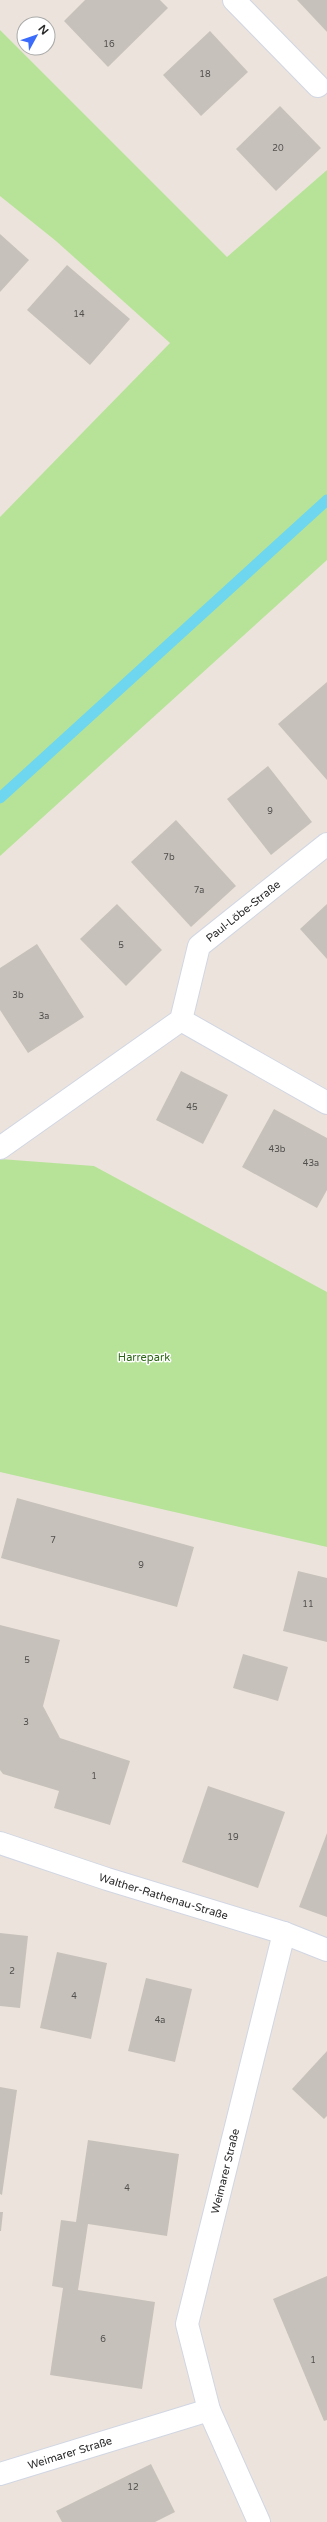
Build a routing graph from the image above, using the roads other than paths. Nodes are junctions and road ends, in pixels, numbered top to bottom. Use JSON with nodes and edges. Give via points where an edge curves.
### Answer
{"nodes":[{"id":1,"x":234,"y":0,"type":"edge"},
{"id":2,"x":324,"y":86,"type":"edge"},
{"id":3,"x":327,"y":844,"type":"edge"},
{"id":4,"x":181,"y":1020,"type":"junction"},
{"id":5,"x":327,"y":1103,"type":"edge"},
{"id":6,"x":0,"y":1148,"type":"edge"},
{"id":7,"x":0,"y":1843,"type":"edge"},
{"id":8,"x":284,"y":1933,"type":"junction"},
{"id":9,"x":327,"y":1950,"type":"edge"},
{"id":10,"x":209,"y":2410,"type":"junction"},
{"id":11,"x":0,"y":2474,"type":"edge"},
{"id":12,"x":259,"y":2522,"type":"edge"}],
"edges":[{"from":1,"to":2,"type":"street"},
{"from":3,"to":4,"type":"street","name":"Paul-Löbe-Straße","via":[[199,946]]},
{"from":4,"to":5,"type":"street"},
{"from":4,"to":6,"type":"street"},
{"from":7,"to":8,"type":"street","name":"Walther-Rathenau-Straße"},
{"from":8,"to":9,"type":"street","name":"Walther-Rathenau-Straße"},
{"from":8,"to":10,"type":"street","name":"Weimarer Straße","via":[[187,2324]]},
{"from":10,"to":11,"type":"street","name":"Weimarer Straße"},
{"from":10,"to":12,"type":"street","name":"Weimarer Straße"}]}
